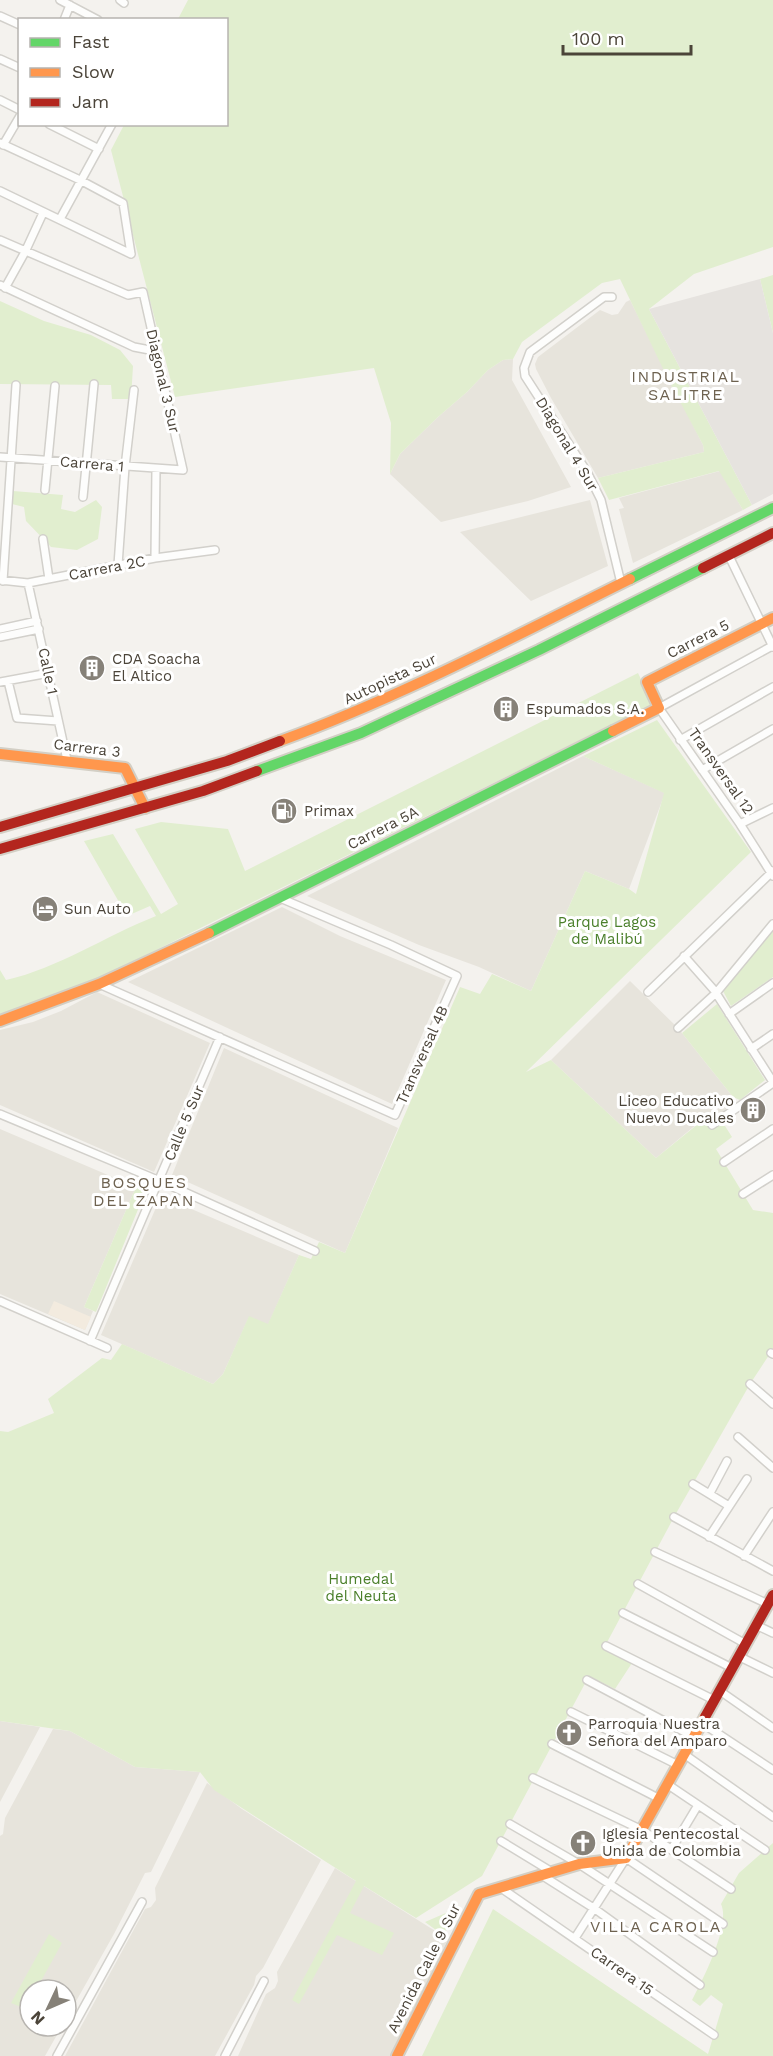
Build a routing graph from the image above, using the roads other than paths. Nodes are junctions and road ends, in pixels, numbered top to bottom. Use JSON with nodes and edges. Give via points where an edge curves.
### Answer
{"nodes":[{"id":1,"x":60,"y":0,"type":"edge"},
{"id":2,"x":70,"y":5,"type":"junction"},
{"id":3,"x":0,"y":16,"type":"edge"},
{"id":4,"x":65,"y":18,"type":"edge"},
{"id":5,"x":94,"y":18,"type":"edge"},
{"id":6,"x":18,"y":25,"type":"edge"},
{"id":7,"x":0,"y":59,"type":"edge"},
{"id":8,"x":18,"y":67,"type":"edge"},
{"id":9,"x":0,"y":100,"type":"edge"},
{"id":10,"x":18,"y":109,"type":"edge"},
{"id":11,"x":18,"y":119,"type":"edge"},
{"id":12,"x":53,"y":126,"type":"edge"},
{"id":13,"x":111,"y":126,"type":"edge"},
{"id":14,"x":2,"y":144,"type":"edge"},
{"id":15,"x":99,"y":149,"type":"junction"},
{"id":16,"x":80,"y":180,"type":"junction"},
{"id":17,"x":0,"y":191,"type":"edge"},
{"id":18,"x":43,"y":213,"type":"junction"},
{"id":19,"x":60,"y":219,"type":"junction"},
{"id":20,"x":0,"y":240,"type":"edge"},
{"id":21,"x":25,"y":252,"type":"junction"},
{"id":22,"x":3,"y":287,"type":"edge"},
{"id":23,"x":612,"y":297,"type":"dead end"},
{"id":24,"x":155,"y":351,"type":"junction"},
{"id":25,"x":94,"y":384,"type":"dead end"},
{"id":26,"x":16,"y":386,"type":"dead end"},
{"id":27,"x":55,"y":386,"type":"dead end"},
{"id":28,"x":134,"y":390,"type":"dead end"},
{"id":29,"x":0,"y":457,"type":"edge"},
{"id":30,"x":10,"y":458,"type":"junction"},
{"id":31,"x":49,"y":460,"type":"junction"},
{"id":32,"x":85,"y":464,"type":"junction"},
{"id":33,"x":125,"y":467,"type":"junction"},
{"id":34,"x":156,"y":469,"type":"junction"},
{"id":35,"x":183,"y":470,"type":"joint"},
{"id":36,"x":45,"y":490,"type":"dead end"},
{"id":37,"x":83,"y":497,"type":"dead end"},
{"id":38,"x":773,"y":508,"type":"edge"},
{"id":39,"x":773,"y":533,"type":"edge"},
{"id":40,"x":43,"y":539,"type":"dead end"},
{"id":41,"x":214,"y":550,"type":"dead end"},
{"id":42,"x":729,"y":556,"type":"junction"},
{"id":43,"x":155,"y":558,"type":"junction"},
{"id":44,"x":118,"y":565,"type":"junction"},
{"id":45,"x":49,"y":579,"type":"junction"},
{"id":46,"x":1,"y":581,"type":"edge"},
{"id":47,"x":28,"y":583,"type":"junction"},
{"id":48,"x":621,"y":583,"type":"junction"},
{"id":49,"x":773,"y":618,"type":"edge"},
{"id":50,"x":762,"y":624,"type":"junction"},
{"id":51,"x":38,"y":625,"type":"junction"},
{"id":52,"x":0,"y":629,"type":"edge"},
{"id":53,"x":0,"y":637,"type":"edge"},
{"id":54,"x":773,"y":647,"type":"edge"},
{"id":55,"x":49,"y":673,"type":"junction"},
{"id":56,"x":4,"y":682,"type":"edge"},
{"id":57,"x":647,"y":682,"type":"joint"},
{"id":58,"x":773,"y":687,"type":"edge"},
{"id":59,"x":659,"y":708,"type":"junction"},
{"id":60,"x":58,"y":721,"type":"junction"},
{"id":61,"x":773,"y":729,"type":"edge"},
{"id":62,"x":680,"y":740,"type":"junction"},
{"id":63,"x":0,"y":754,"type":"edge"},
{"id":64,"x":67,"y":760,"type":"junction"},
{"id":65,"x":702,"y":770,"type":"junction"},
{"id":66,"x":136,"y":789,"type":"junction"},
{"id":67,"x":145,"y":808,"type":"junction"},
{"id":68,"x":773,"y":808,"type":"edge"},
{"id":69,"x":740,"y":824,"type":"junction"},
{"id":70,"x":0,"y":827,"type":"edge"},
{"id":71,"x":0,"y":849,"type":"edge"},
{"id":72,"x":772,"y":873,"type":"edge"},
{"id":73,"x":280,"y":898,"type":"junction"},
{"id":74,"x":773,"y":924,"type":"edge"},
{"id":75,"x":684,"y":956,"type":"junction"},
{"id":76,"x":773,"y":983,"type":"edge"},
{"id":77,"x":99,"y":984,"type":"junction"},
{"id":78,"x":648,"y":992,"type":"dead end"},
{"id":79,"x":716,"y":993,"type":"junction"},
{"id":80,"x":729,"y":1014,"type":"junction"},
{"id":81,"x":0,"y":1022,"type":"edge"},
{"id":82,"x":678,"y":1028,"type":"dead end"},
{"id":83,"x":773,"y":1034,"type":"edge"},
{"id":84,"x":220,"y":1038,"type":"junction"},
{"id":85,"x":751,"y":1049,"type":"junction"},
{"id":86,"x":773,"y":1083,"type":"edge"},
{"id":87,"x":0,"y":1114,"type":"edge"},
{"id":88,"x":712,"y":1125,"type":"dead end"},
{"id":89,"x":773,"y":1129,"type":"edge"},
{"id":90,"x":724,"y":1162,"type":"dead end"},
{"id":91,"x":773,"y":1175,"type":"edge"},
{"id":92,"x":160,"y":1181,"type":"junction"},
{"id":93,"x":744,"y":1194,"type":"dead end"},
{"id":94,"x":315,"y":1251,"type":"dead end"},
{"id":95,"x":0,"y":1301,"type":"edge"},
{"id":96,"x":90,"y":1341,"type":"junction"},
{"id":97,"x":107,"y":1348,"type":"dead end"},
{"id":98,"x":750,"y":1384,"type":"dead end"},
{"id":99,"x":773,"y":1404,"type":"edge"},
{"id":100,"x":738,"y":1437,"type":"dead end"},
{"id":101,"x":727,"y":1461,"type":"dead end"},
{"id":102,"x":773,"y":1468,"type":"edge"},
{"id":103,"x":747,"y":1479,"type":"dead end"},
{"id":104,"x":693,"y":1484,"type":"dead end"},
{"id":105,"x":710,"y":1493,"type":"junction"},
{"id":106,"x":729,"y":1506,"type":"junction"},
{"id":107,"x":773,"y":1512,"type":"edge"},
{"id":108,"x":674,"y":1517,"type":"dead end"},
{"id":109,"x":709,"y":1537,"type":"junction"},
{"id":110,"x":656,"y":1552,"type":"dead end"},
{"id":111,"x":744,"y":1556,"type":"junction"},
{"id":112,"x":773,"y":1571,"type":"edge"},
{"id":113,"x":638,"y":1584,"type":"dead end"},
{"id":114,"x":770,"y":1600,"type":"edge"},
{"id":115,"x":623,"y":1613,"type":"dead end"},
{"id":116,"x":756,"y":1625,"type":"junction"},
{"id":117,"x":773,"y":1633,"type":"edge"},
{"id":118,"x":744,"y":1643,"type":"junction"},
{"id":119,"x":606,"y":1646,"type":"dead end"},
{"id":120,"x":738,"y":1656,"type":"junction"},
{"id":121,"x":732,"y":1668,"type":"junction"},
{"id":122,"x":773,"y":1673,"type":"edge"},
{"id":123,"x":587,"y":1680,"type":"dead end"},
{"id":124,"x":717,"y":1696,"type":"junction"},
{"id":125,"x":571,"y":1712,"type":"dead end"},
{"id":126,"x":702,"y":1723,"type":"junction"},
{"id":127,"x":773,"y":1728,"type":"edge"},
{"id":128,"x":694,"y":1737,"type":"junction"},
{"id":129,"x":552,"y":1744,"type":"dead end"},
{"id":130,"x":684,"y":1754,"type":"junction"},
{"id":131,"x":678,"y":1765,"type":"junction"},
{"id":132,"x":773,"y":1770,"type":"edge"},
{"id":133,"x":533,"y":1778,"type":"dead end"},
{"id":134,"x":667,"y":1784,"type":"junction"},
{"id":135,"x":660,"y":1799,"type":"junction"},
{"id":136,"x":698,"y":1805,"type":"junction"},
{"id":137,"x":773,"y":1817,"type":"edge"},
{"id":138,"x":510,"y":1824,"type":"dead end"},
{"id":139,"x":642,"y":1830,"type":"junction"},
{"id":140,"x":501,"y":1841,"type":"dead end"},
{"id":141,"x":671,"y":1850,"type":"junction"},
{"id":142,"x":765,"y":1850,"type":"dead end"},
{"id":143,"x":626,"y":1858,"type":"junction"},
{"id":144,"x":579,"y":1864,"type":"junction"},
{"id":145,"x":549,"y":1875,"type":"junction"},
{"id":146,"x":610,"y":1885,"type":"junction"},
{"id":147,"x":501,"y":1888,"type":"junction"},
{"id":148,"x":731,"y":1889,"type":"dead end"},
{"id":149,"x":142,"y":1902,"type":"dead end"},
{"id":150,"x":595,"y":1909,"type":"junction"},
{"id":151,"x":723,"y":1924,"type":"dead end"},
{"id":152,"x":575,"y":1938,"type":"junction"},
{"id":153,"x":713,"y":1952,"type":"dead end"},
{"id":154,"x":264,"y":1982,"type":"dead end"},
{"id":155,"x":700,"y":1985,"type":"dead end"},
{"id":156,"x":714,"y":2035,"type":"dead end"},
{"id":157,"x":57,"y":2056,"type":"edge"},
{"id":158,"x":225,"y":2056,"type":"edge"},
{"id":159,"x":397,"y":2056,"type":"edge"}],
"edges":[{"from":1,"to":2,"type":"street"},
{"from":2,"to":4,"type":"street"},
{"from":2,"to":5,"type":"street"},
{"from":3,"to":6,"type":"street"},
{"from":7,"to":8,"type":"street"},
{"from":9,"to":10,"type":"street"},
{"from":11,"to":14,"type":"street"},
{"from":12,"to":15,"type":"street"},
{"from":13,"to":15,"type":"street"},
{"from":14,"to":16,"type":"street"},
{"from":15,"to":16,"type":"street"},
{"from":16,"to":19,"type":"street"},
{"from":16,"to":19,"type":"street","via":[[123,203],[131,254]]},
{"from":17,"to":18,"type":"street"},
{"from":18,"to":19,"type":"street"},
{"from":18,"to":21,"type":"street"},
{"from":20,"to":21,"type":"street"},
{"from":21,"to":22,"type":"street"},
{"from":21,"to":24,"type":"street","name":"Diagonal 3 Sur","via":[[128,295],[143,292]]},
{"from":22,"to":24,"type":"street","via":[[134,347]]},
{"from":23,"to":48,"type":"street","name":"Diagonal 4 Sur","via":[[604,297],[530,352],[524,368],[525,376],[601,500]]},
{"from":24,"to":35,"type":"street","name":"Diagonal 3 Sur"},
{"from":25,"to":32,"type":"street"},
{"from":26,"to":30,"type":"street"},
{"from":27,"to":31,"type":"street"},
{"from":28,"to":33,"type":"street"},
{"from":29,"to":30,"type":"street","name":"Carrera 1"},
{"from":30,"to":31,"type":"street","name":"Carrera 1"},
{"from":30,"to":46,"type":"street"},
{"from":31,"to":32,"type":"street","name":"Carrera 1"},
{"from":31,"to":36,"type":"street"},
{"from":32,"to":33,"type":"street","name":"Carrera 1"},
{"from":32,"to":37,"type":"street"},
{"from":33,"to":34,"type":"street","name":"Carrera 1"},
{"from":33,"to":44,"type":"street"},
{"from":34,"to":35,"type":"street","name":"Carrera 1"},
{"from":34,"to":43,"type":"street"},
{"from":38,"to":48,"type":"main road","name":"Autopista Sur"},
{"from":39,"to":42,"type":"main road"},
{"from":40,"to":45,"type":"street"},
{"from":41,"to":43,"type":"street","name":"Carrera 2C"},
{"from":42,"to":50,"type":"street"},
{"from":42,"to":67,"type":"main road","via":[[361,733],[233,781]]},
{"from":43,"to":44,"type":"street","name":"Carrera 2C"},
{"from":44,"to":45,"type":"street","name":"Carrera 2C"},
{"from":45,"to":47,"type":"street","name":"Carrera 2C"},
{"from":46,"to":47,"type":"street","name":"Carrera 2C"},
{"from":47,"to":51,"type":"street","name":"Calle 1"},
{"from":48,"to":66,"type":"main road","name":"Autopista Sur","via":[[342,718],[227,761]]},
{"from":49,"to":50,"type":"main road","name":"Carrera 5"},
{"from":50,"to":54,"type":"street"},
{"from":50,"to":57,"type":"main road","name":"Carrera 5"},
{"from":51,"to":52,"type":"street"},
{"from":51,"to":53,"type":"street"},
{"from":51,"to":55,"type":"street","name":"Calle 1"},
{"from":54,"to":59,"type":"street","name":"Carrera 5A"},
{"from":55,"to":56,"type":"street"},
{"from":55,"to":60,"type":"street","name":"Calle 1"},
{"from":56,"to":60,"type":"street","via":[[17,718]]},
{"from":57,"to":59,"type":"main road","name":"Transversal 12"},
{"from":58,"to":62,"type":"street"},
{"from":59,"to":62,"type":"street","name":"Transversal 12"},
{"from":59,"to":73,"type":"main road","name":"Carrera 5A"},
{"from":60,"to":64,"type":"street","name":"Calle 1"},
{"from":61,"to":65,"type":"street"},
{"from":62,"to":65,"type":"street","name":"Transversal 12"},
{"from":63,"to":64,"type":"main road","name":"Carrera 3"},
{"from":64,"to":66,"type":"main road","name":"Carrera 3","via":[[125,768]]},
{"from":65,"to":69,"type":"street","name":"Transversal 12"},
{"from":66,"to":67,"type":"main road","name":"Carrera 3"},
{"from":66,"to":70,"type":"main road","name":"Autopista Sur"},
{"from":67,"to":71,"type":"main road"},
{"from":68,"to":69,"type":"street"},
{"from":69,"to":72,"type":"street","name":"Transversal 12"},
{"from":72,"to":75,"type":"street"},
{"from":73,"to":77,"type":"main road","name":"Carrera 5A"},
{"from":73,"to":84,"type":"street","name":"Transversal 4B","via":[[457,976],[395,1114]]},
{"from":74,"to":79,"type":"street"},
{"from":75,"to":78,"type":"street"},
{"from":75,"to":79,"type":"street"},
{"from":76,"to":80,"type":"street"},
{"from":77,"to":81,"type":"main road","name":"Carrera 5A"},
{"from":77,"to":84,"type":"street","name":"Transversal 4B"},
{"from":79,"to":80,"type":"street"},
{"from":79,"to":82,"type":"street"},
{"from":80,"to":85,"type":"street"},
{"from":83,"to":85,"type":"street"},
{"from":84,"to":92,"type":"street","name":"Calle 5 Sur"},
{"from":85,"to":86,"type":"street"},
{"from":86,"to":88,"type":"street"},
{"from":87,"to":92,"type":"street"},
{"from":89,"to":90,"type":"street"},
{"from":91,"to":93,"type":"street"},
{"from":92,"to":94,"type":"street"},
{"from":92,"to":96,"type":"street","name":"Calle 5 Sur"},
{"from":95,"to":96,"type":"street"},
{"from":96,"to":97,"type":"street"},
{"from":98,"to":99,"type":"street"},
{"from":100,"to":102,"type":"street"},
{"from":101,"to":105,"type":"street"},
{"from":103,"to":106,"type":"street"},
{"from":104,"to":105,"type":"street"},
{"from":105,"to":106,"type":"street"},
{"from":106,"to":109,"type":"street"},
{"from":107,"to":111,"type":"street"},
{"from":108,"to":109,"type":"street"},
{"from":109,"to":111,"type":"street"},
{"from":110,"to":114,"type":"street"},
{"from":111,"to":112,"type":"street"},
{"from":113,"to":118,"type":"street"},
{"from":114,"to":116,"type":"main road"},
{"from":115,"to":121,"type":"street"},
{"from":116,"to":117,"type":"street"},
{"from":116,"to":118,"type":"main road"},
{"from":118,"to":120,"type":"main road"},
{"from":119,"to":124,"type":"street"},
{"from":120,"to":121,"type":"main road"},
{"from":120,"to":122,"type":"street"},
{"from":121,"to":124,"type":"main road"},
{"from":123,"to":128,"type":"street"},
{"from":124,"to":126,"type":"main road"},
{"from":124,"to":127,"type":"street"},
{"from":125,"to":131,"type":"street"},
{"from":126,"to":128,"type":"main road"},
{"from":126,"to":132,"type":"street"},
{"from":128,"to":130,"type":"main road"},
{"from":129,"to":135,"type":"street"},
{"from":130,"to":131,"type":"main road"},
{"from":130,"to":137,"type":"street"},
{"from":131,"to":134,"type":"main road"},
{"from":133,"to":139,"type":"street"},
{"from":134,"to":135,"type":"main road"},
{"from":134,"to":136,"type":"street"},
{"from":135,"to":139,"type":"main road"},
{"from":136,"to":141,"type":"street"},
{"from":136,"to":142,"type":"street"},
{"from":138,"to":144,"type":"street"},
{"from":139,"to":141,"type":"street"},
{"from":139,"to":143,"type":"main road"},
{"from":140,"to":145,"type":"street"},
{"from":141,"to":148,"type":"street"},
{"from":143,"to":144,"type":"main road"},
{"from":143,"to":146,"type":"street"},
{"from":143,"to":151,"type":"street"},
{"from":144,"to":145,"type":"main road"},
{"from":144,"to":146,"type":"street"},
{"from":145,"to":147,"type":"main road"},
{"from":145,"to":150,"type":"street"},
{"from":146,"to":150,"type":"street"},
{"from":146,"to":153,"type":"street"},
{"from":147,"to":152,"type":"street","name":"Carrera 15"},
{"from":147,"to":159,"type":"main road","name":"Avenida Calle 9 Sur","via":[[479,1894]]},
{"from":149,"to":157,"type":"street"},
{"from":150,"to":152,"type":"street"},
{"from":150,"to":155,"type":"street"},
{"from":152,"to":156,"type":"street","name":"Carrera 15"},
{"from":154,"to":158,"type":"street"}]}
